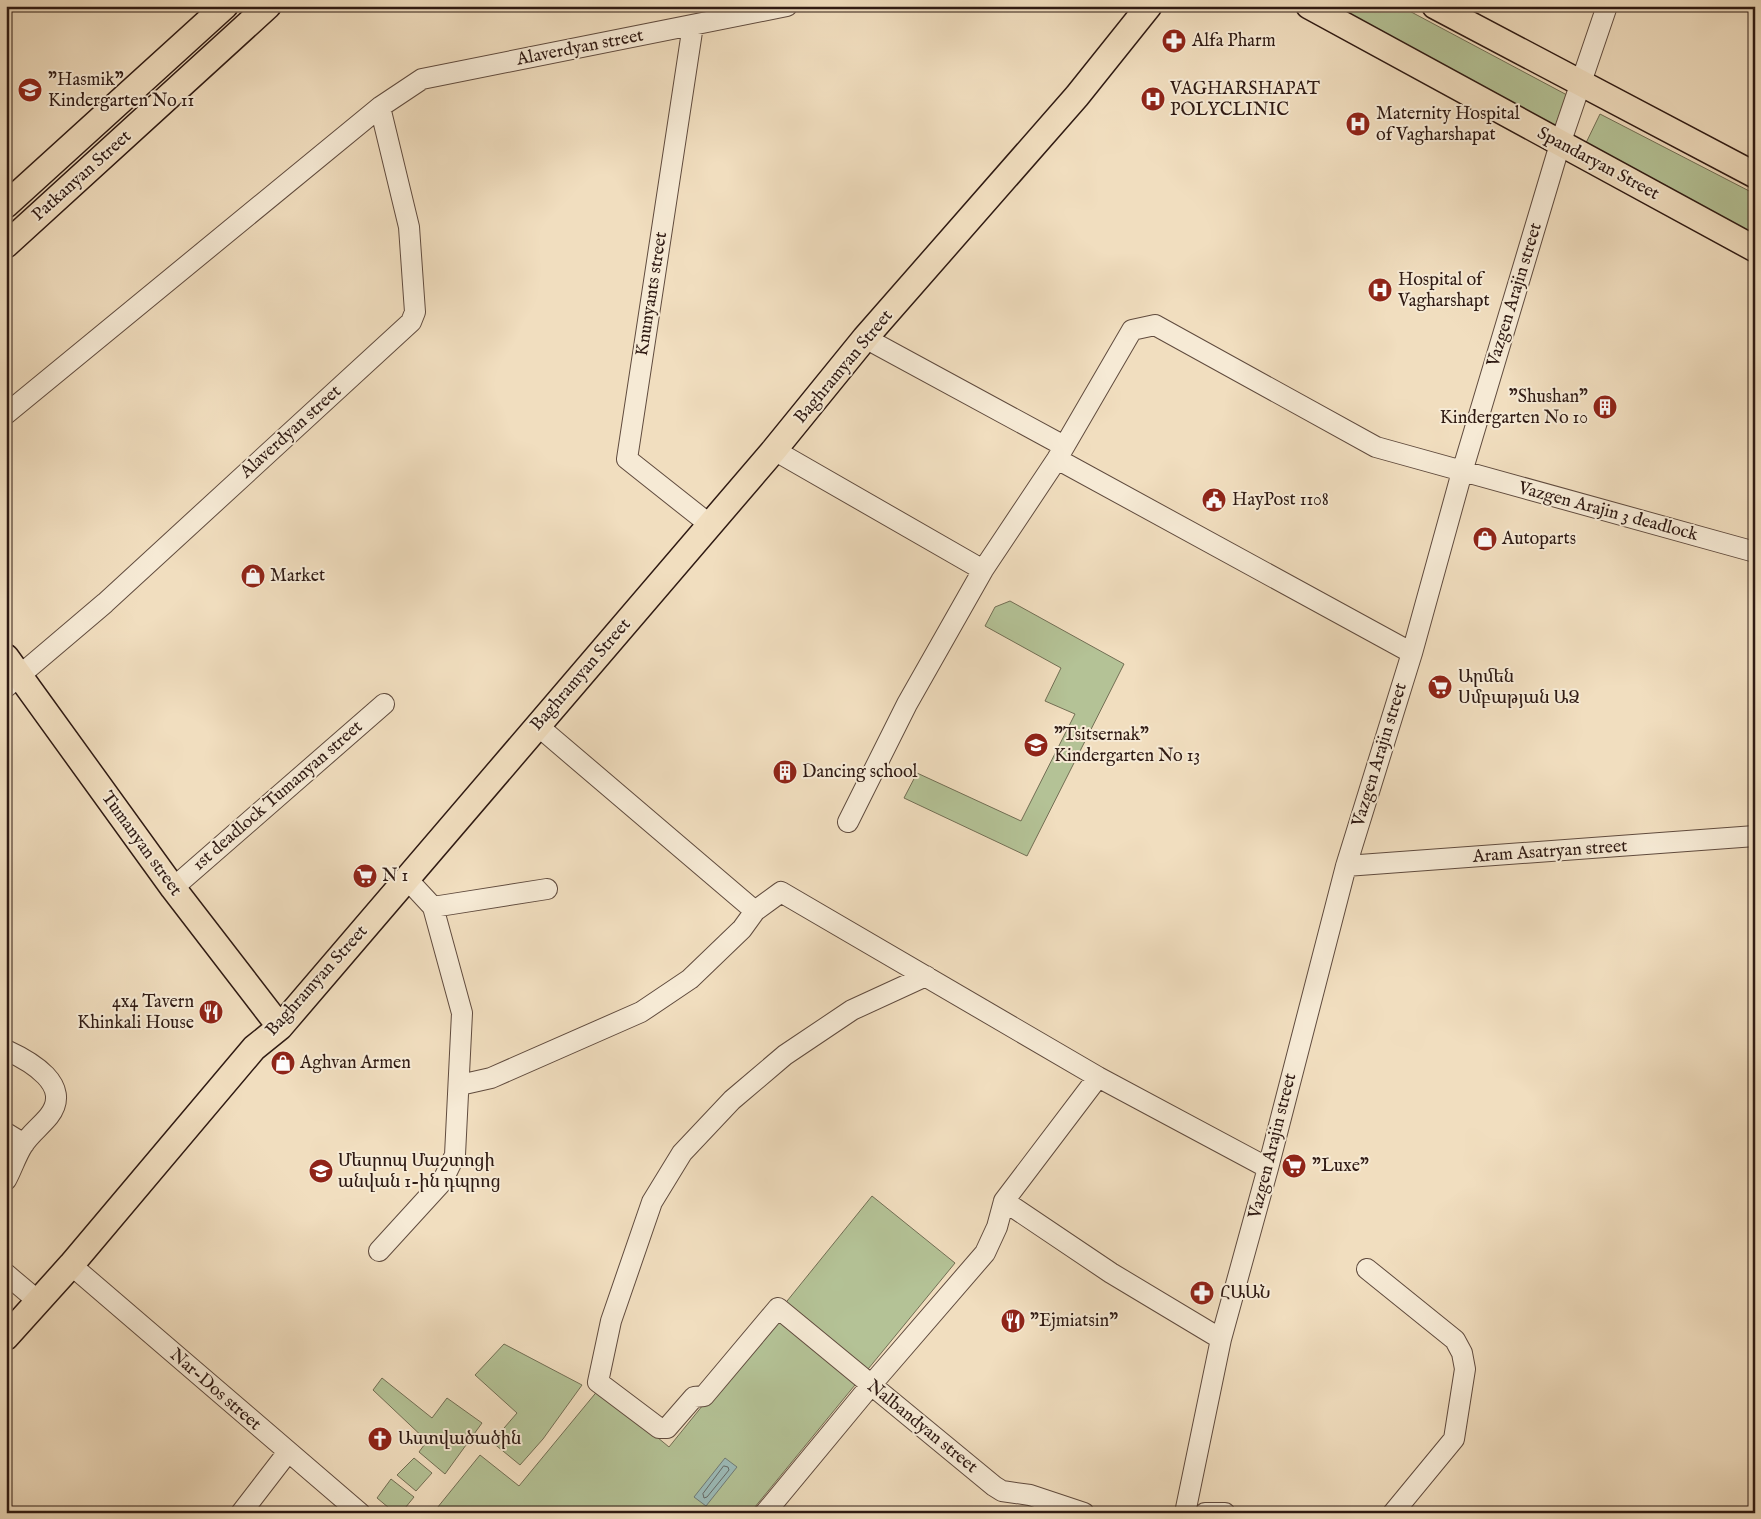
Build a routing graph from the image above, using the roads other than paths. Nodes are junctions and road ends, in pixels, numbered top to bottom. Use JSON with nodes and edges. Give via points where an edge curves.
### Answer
{"nodes":[{"id":1,"x":225,"y":6,"type":"edge"},
{"id":2,"x":268,"y":6,"type":"edge"},
{"id":3,"x":787,"y":6,"type":"edge"},
{"id":4,"x":1149,"y":6,"type":"edge"},
{"id":5,"x":1309,"y":6,"type":"edge"},
{"id":6,"x":1435,"y":6,"type":"edge"},
{"id":7,"x":1607,"y":6,"type":"edge"},
{"id":8,"x":693,"y":25,"type":"junction"},
{"id":9,"x":1580,"y":83,"type":"junction"},
{"id":10,"x":380,"y":107,"type":"junction"},
{"id":11,"x":1560,"y":144,"type":"junction"},
{"id":12,"x":1755,"y":175,"type":"edge"},
{"id":13,"x":6,"y":204,"type":"edge"},
{"id":14,"x":6,"y":245,"type":"edge"},
{"id":15,"x":1755,"y":249,"type":"edge"},
{"id":16,"x":866,"y":338,"type":"junction"},
{"id":17,"x":6,"y":414,"type":"edge"},
{"id":18,"x":774,"y":450,"type":"junction"},
{"id":19,"x":1060,"y":452,"type":"junction"},
{"id":20,"x":1462,"y":472,"type":"junction"},
{"id":21,"x":709,"y":524,"type":"junction"},
{"id":22,"x":1755,"y":552,"type":"edge"},
{"id":23,"x":983,"y":570,"type":"junction"},
{"id":24,"x":1412,"y":654,"type":"junction"},
{"id":25,"x":10,"y":673,"type":"edge"},
{"id":26,"x":384,"y":704,"type":"dead end"},
{"id":27,"x":538,"y":726,"type":"junction"},
{"id":28,"x":848,"y":822,"type":"dead end"},
{"id":29,"x":1755,"y":836,"type":"edge"},
{"id":30,"x":1346,"y":866,"type":"junction"},
{"id":31,"x":407,"y":879,"type":"junction"},
{"id":32,"x":173,"y":888,"type":"junction"},
{"id":33,"x":547,"y":889,"type":"dead end"},
{"id":34,"x":433,"y":907,"type":"junction"},
{"id":35,"x":755,"y":911,"type":"junction"},
{"id":36,"x":926,"y":976,"type":"junction"},
{"id":37,"x":280,"y":1027,"type":"junction"},
{"id":38,"x":6,"y":1050,"type":"edge"},
{"id":39,"x":1098,"y":1077,"type":"junction"},
{"id":40,"x":460,"y":1084,"type":"junction"},
{"id":41,"x":6,"y":1133,"type":"edge"},
{"id":42,"x":24,"y":1144,"type":"junction"},
{"id":43,"x":1268,"y":1168,"type":"junction"},
{"id":44,"x":6,"y":1180,"type":"edge"},
{"id":45,"x":1004,"y":1201,"type":"junction"},
{"id":46,"x":379,"y":1251,"type":"dead end"},
{"id":47,"x":71,"y":1265,"type":"junction"},
{"id":48,"x":1367,"y":1269,"type":"dead end"},
{"id":49,"x":6,"y":1274,"type":"edge"},
{"id":50,"x":38,"y":1301,"type":"junction"},
{"id":51,"x":6,"y":1337,"type":"edge"},
{"id":52,"x":1221,"y":1339,"type":"junction"},
{"id":53,"x":871,"y":1385,"type":"junction"},
{"id":54,"x":288,"y":1452,"type":"junction"},
{"id":55,"x":241,"y":1513,"type":"edge"},
{"id":56,"x":360,"y":1513,"type":"edge"},
{"id":57,"x":765,"y":1513,"type":"edge"},
{"id":58,"x":1084,"y":1513,"type":"edge"},
{"id":59,"x":1185,"y":1513,"type":"edge"},
{"id":60,"x":1205,"y":1513,"type":"edge"},
{"id":61,"x":1225,"y":1513,"type":"edge"},
{"id":62,"x":1394,"y":1513,"type":"edge"}],
"edges":[{"from":1,"to":13,"type":"main road","name":"Patkanyan Street"},
{"from":2,"to":14,"type":"main road","name":"Patkanyan Street"},
{"from":3,"to":8,"type":"street","name":"Alaverdyan street"},
{"from":4,"to":16,"type":"main road","name":"Baghramyan Street","via":[[1077,96]]},
{"from":5,"to":11,"type":"main road","name":"Spandaryan Street"},
{"from":6,"to":9,"type":"main road"},
{"from":7,"to":9,"type":"street","name":"Vazgen Arajin street"},
{"from":8,"to":10,"type":"street","name":"Alaverdyan street","via":[[422,79]]},
{"from":8,"to":21,"type":"street","name":"Knunyants street","via":[[627,459]]},
{"from":9,"to":11,"type":"street","name":"Vazgen Arajin street"},
{"from":9,"to":12,"type":"main road"},
{"from":10,"to":17,"type":"street","name":"Alaverdyan street"},
{"from":10,"to":25,"type":"street","name":"Alaverdyan street","via":[[409,226],[415,312],[411,322],[105,603]]},
{"from":11,"to":15,"type":"main road","name":"Spandaryan Street"},
{"from":11,"to":20,"type":"street","name":"Vazgen Arajin street"},
{"from":16,"to":18,"type":"main road","name":"Baghramyan Street"},
{"from":16,"to":19,"type":"street"},
{"from":18,"to":21,"type":"main road","name":"Baghramyan Street"},
{"from":18,"to":23,"type":"street"},
{"from":19,"to":20,"type":"street","name":"Vazgen Arajin 3 deadlock","via":[[1096,396],[1132,330],[1155,325],[1376,447]]},
{"from":19,"to":23,"type":"street","name":"Vazgen Arajin 3 deadlock"},
{"from":19,"to":24,"type":"street"},
{"from":20,"to":22,"type":"street","name":"Vazgen Arajin 3 deadlock"},
{"from":20,"to":24,"type":"street","name":"Vazgen Arajin street"},
{"from":21,"to":27,"type":"main road","name":"Baghramyan Street"},
{"from":23,"to":28,"type":"street","name":"Vazgen Arajin 3 deadlock","via":[[907,704]]},
{"from":24,"to":30,"type":"street","name":"Vazgen Arajin street"},
{"from":25,"to":32,"type":"main road","name":"Tumanyan street"},
{"from":26,"to":32,"type":"street","name":"1st deadlock Tumanyan street"},
{"from":27,"to":31,"type":"main road","name":"Baghramyan Street"},
{"from":27,"to":35,"type":"street"},
{"from":29,"to":30,"type":"street","name":"Aram Asatryan street"},
{"from":30,"to":43,"type":"street","name":"Vazgen Arajin street"},
{"from":31,"to":34,"type":"street"},
{"from":31,"to":37,"type":"main road","name":"Baghramyan Street"},
{"from":32,"to":37,"type":"main road","name":"Tumanyan street"},
{"from":33,"to":34,"type":"street"},
{"from":34,"to":40,"type":"street","via":[[462,1012]]},
{"from":35,"to":36,"type":"street","via":[[781,892]]},
{"from":35,"to":40,"type":"street","via":[[742,929],[690,979],[641,1012],[491,1078]]},
{"from":36,"to":39,"type":"street"},
{"from":36,"to":53,"type":"street","name":"Nalbandyan street","via":[[852,1010],[785,1055],[732,1100],[682,1153],[652,1202],[611,1321],[598,1382],[664,1429],[694,1397],[704,1396],[778,1308]]},
{"from":37,"to":47,"type":"main road","name":"Baghramyan Street","via":[[254,1048]]},
{"from":38,"to":42,"type":"street","via":[[37,1067],[53,1084],[55,1093],[56,1102],[50,1115]]},
{"from":39,"to":43,"type":"street"},
{"from":39,"to":45,"type":"street"},
{"from":40,"to":46,"type":"street","via":[[455,1155],[442,1182]]},
{"from":41,"to":42,"type":"street"},
{"from":42,"to":44,"type":"street"},
{"from":43,"to":52,"type":"street","name":"Vazgen Arajin street"},
{"from":45,"to":52,"type":"street","via":[[1112,1273]]},
{"from":45,"to":53,"type":"street","via":[[985,1253]]},
{"from":47,"to":50,"type":"main road","name":"Baghramyan Street"},
{"from":47,"to":54,"type":"street","name":"Nar-Dos street"},
{"from":48,"to":62,"type":"street","via":[[1455,1340],[1465,1369],[1454,1439]]},
{"from":49,"to":50,"type":"street"},
{"from":50,"to":51,"type":"main road","name":"Baghramyan Street"},
{"from":52,"to":59,"type":"street","name":"Vazgen Arajin street"},
{"from":53,"to":57,"type":"street"},
{"from":53,"to":58,"type":"street","name":"Nalbandyan street","via":[[1002,1491],[1030,1495]]},
{"from":54,"to":55,"type":"street"},
{"from":54,"to":56,"type":"street","name":"Nar-Dos street"},
{"from":60,"to":61,"type":"street"}]}
